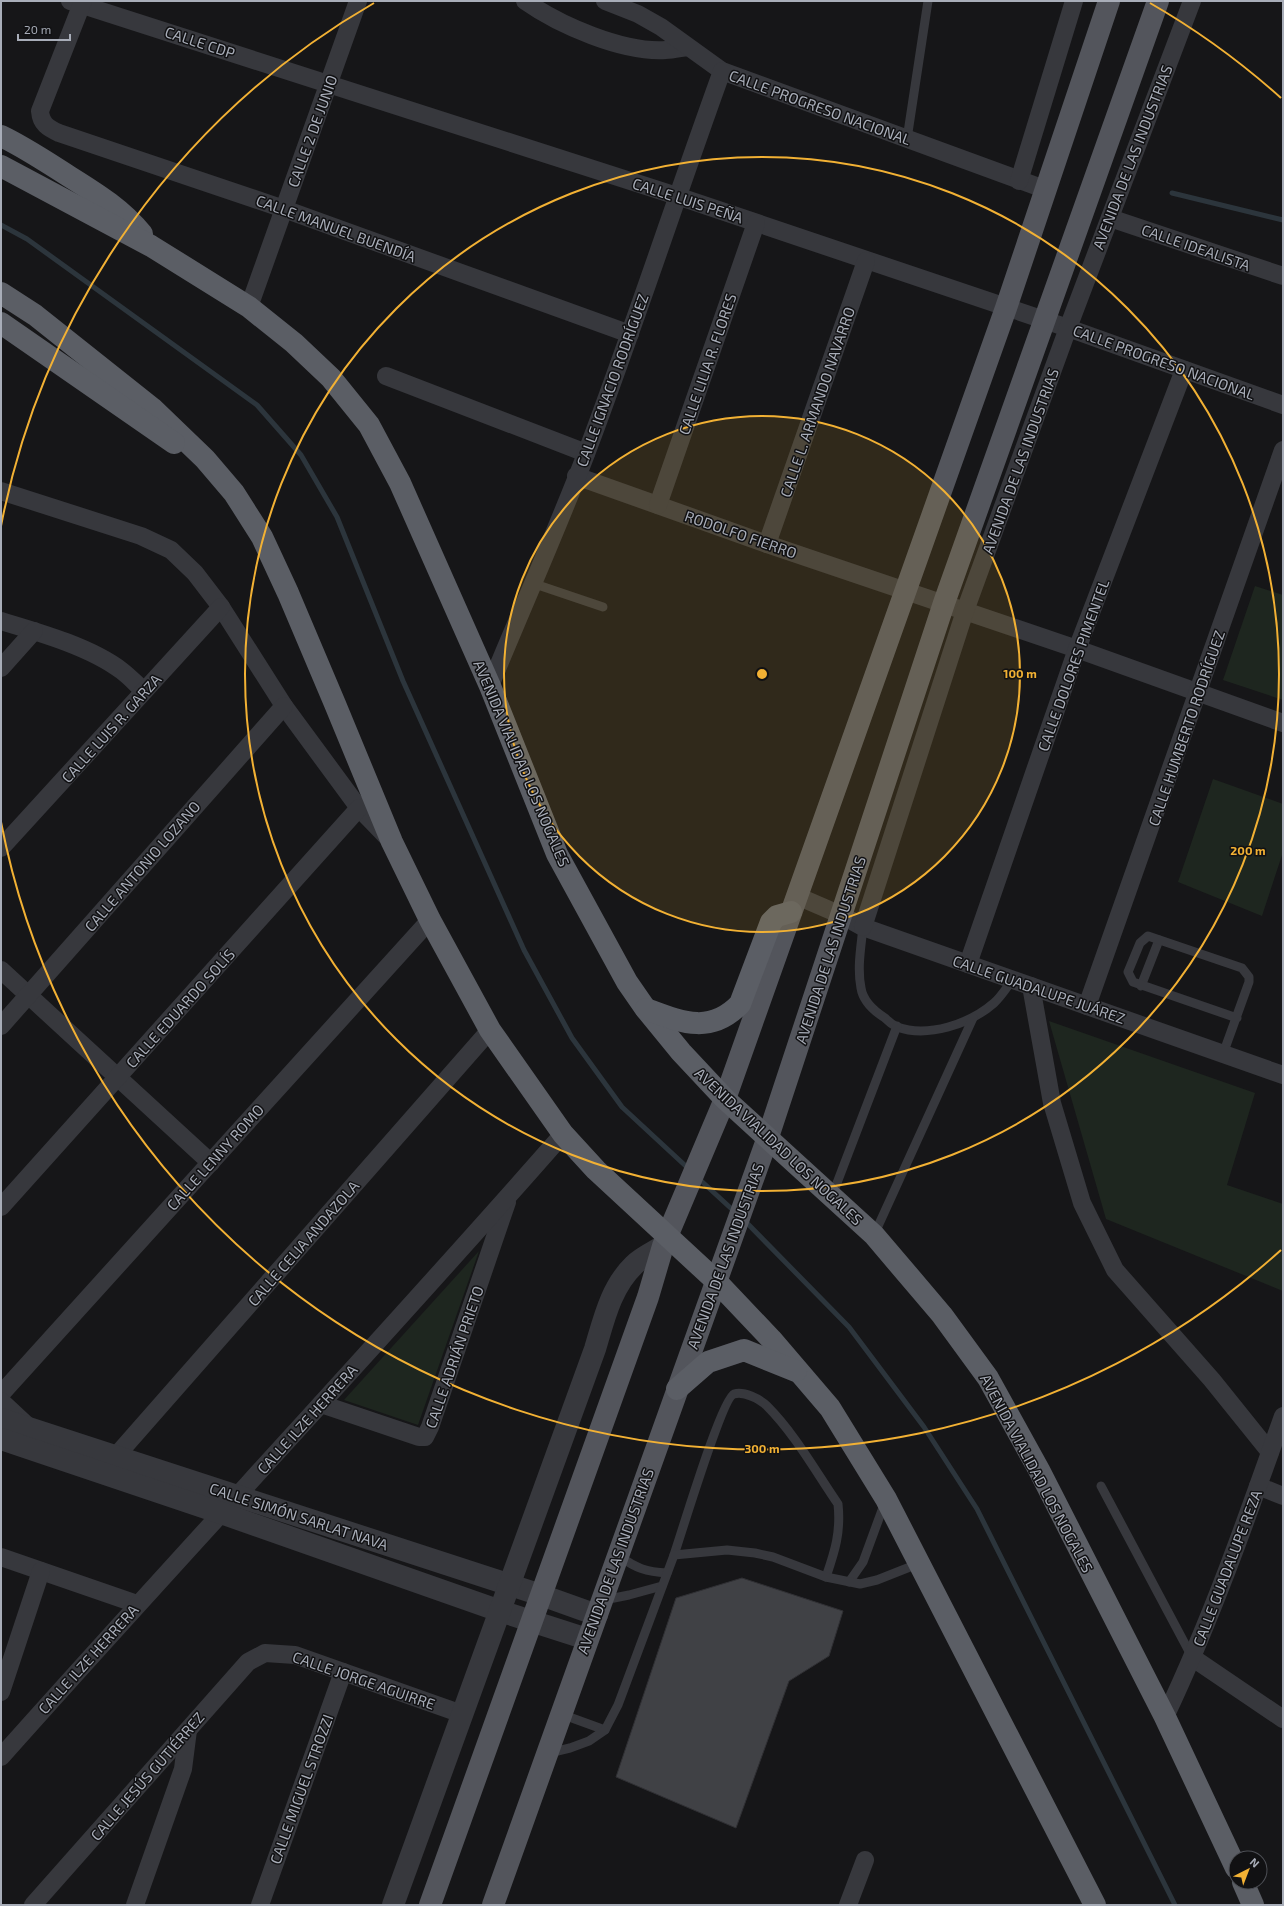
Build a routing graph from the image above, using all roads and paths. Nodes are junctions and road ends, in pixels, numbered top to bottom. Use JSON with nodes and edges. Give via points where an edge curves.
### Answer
{"nodes":[{"id":1,"x":358,"y":1,"type":"edge"},
{"id":2,"x":525,"y":1,"type":"edge"},
{"id":3,"x":605,"y":1,"type":"edge"},
{"id":4,"x":928,"y":1,"type":"edge"},
{"id":5,"x":1074,"y":1,"type":"edge"},
{"id":6,"x":1109,"y":1,"type":"edge"},
{"id":7,"x":1158,"y":1,"type":"edge"},
{"id":8,"x":1167,"y":1,"type":"edge"},
{"id":9,"x":1192,"y":1,"type":"edge"},
{"id":10,"x":78,"y":2,"type":"edge"},
{"id":11,"x":1150,"y":22,"type":"junction"},
{"id":12,"x":687,"y":47,"type":"junction"},
{"id":13,"x":722,"y":71,"type":"junction"},
{"id":14,"x":329,"y":84,"type":"junction"},
{"id":15,"x":1,"y":136,"type":"edge"},
{"id":16,"x":907,"y":139,"type":"junction"},
{"id":17,"x":1,"y":166,"type":"edge"},
{"id":18,"x":1019,"y":181,"type":"junction"},
{"id":19,"x":1047,"y":190,"type":"junction"},
{"id":20,"x":677,"y":196,"type":"junction"},
{"id":21,"x":284,"y":209,"type":"junction"},
{"id":22,"x":1110,"y":218,"type":"junction"},
{"id":23,"x":756,"y":223,"type":"junction"},
{"id":24,"x":151,"y":246,"type":"junction"},
{"id":25,"x":866,"y":261,"type":"junction"},
{"id":26,"x":1283,"y":276,"type":"edge"},
{"id":27,"x":1,"y":293,"type":"edge"},
{"id":28,"x":249,"y":307,"type":"junction"},
{"id":29,"x":1006,"y":308,"type":"junction"},
{"id":30,"x":1045,"y":321,"type":"junction"},
{"id":31,"x":1,"y":323,"type":"edge"},
{"id":32,"x":1068,"y":328,"type":"junction"},
{"id":33,"x":630,"y":334,"type":"junction"},
{"id":34,"x":1184,"y":370,"type":"junction"},
{"id":35,"x":386,"y":376,"type":"dead end"},
{"id":36,"x":1283,"y":404,"type":"edge"},
{"id":37,"x":1283,"y":450,"type":"edge"},
{"id":38,"x":586,"y":454,"type":"junction"},
{"id":39,"x":206,"y":459,"type":"junction"},
{"id":40,"x":576,"y":476,"type":"junction"},
{"id":41,"x":1,"y":491,"type":"edge"},
{"id":42,"x":658,"y":505,"type":"junction"},
{"id":43,"x":768,"y":544,"type":"junction"},
{"id":44,"x":532,"y":583,"type":"junction"},
{"id":45,"x":905,"y":591,"type":"junction"},
{"id":46,"x":944,"y":603,"type":"junction"},
{"id":47,"x":221,"y":607,"type":"junction"},
{"id":48,"x":603,"y":607,"type":"dead end"},
{"id":49,"x":965,"y":611,"type":"junction"},
{"id":50,"x":1,"y":621,"type":"edge"},
{"id":51,"x":34,"y":631,"type":"junction"},
{"id":52,"x":1077,"y":649,"type":"junction"},
{"id":53,"x":1,"y":668,"type":"edge"},
{"id":54,"x":490,"y":686,"type":"junction"},
{"id":55,"x":144,"y":691,"type":"junction"},
{"id":56,"x":1198,"y":693,"type":"junction"},
{"id":57,"x":284,"y":706,"type":"junction"},
{"id":58,"x":1283,"y":723,"type":"edge"},
{"id":59,"x":359,"y":808,"type":"junction"},
{"id":60,"x":392,"y":842,"type":"junction"},
{"id":61,"x":1,"y":848,"type":"edge"},
{"id":62,"x":794,"y":904,"type":"junction"},
{"id":63,"x":841,"y":915,"type":"junction"},
{"id":64,"x":430,"y":920,"type":"junction"},
{"id":65,"x":863,"y":927,"type":"junction"},
{"id":66,"x":1159,"y":940,"type":"junction"},
{"id":67,"x":968,"y":964,"type":"junction"},
{"id":68,"x":1,"y":970,"type":"edge"},
{"id":69,"x":1013,"y":979,"type":"junction"},
{"id":70,"x":1031,"y":986,"type":"junction"},
{"id":71,"x":1141,"y":986,"type":"junction"},
{"id":72,"x":28,"y":995,"type":"junction"},
{"id":73,"x":1087,"y":1006,"type":"junction"},
{"id":74,"x":645,"y":1008,"type":"junction"},
{"id":75,"x":973,"y":1018,"type":"junction"},
{"id":76,"x":1236,"y":1018,"type":"junction"},
{"id":77,"x":1,"y":1026,"type":"edge"},
{"id":78,"x":897,"y":1026,"type":"junction"},
{"id":79,"x":490,"y":1030,"type":"junction"},
{"id":80,"x":1223,"y":1054,"type":"junction"},
{"id":81,"x":1283,"y":1074,"type":"edge"},
{"id":82,"x":118,"y":1077,"type":"junction"},
{"id":83,"x":725,"y":1099,"type":"junction"},
{"id":84,"x":563,"y":1134,"type":"junction"},
{"id":85,"x":768,"y":1137,"type":"junction"},
{"id":86,"x":211,"y":1163,"type":"junction"},
{"id":87,"x":509,"y":1195,"type":"junction"},
{"id":88,"x":832,"y":1196,"type":"junction"},
{"id":89,"x":1,"y":1207,"type":"edge"},
{"id":90,"x":874,"y":1235,"type":"junction"},
{"id":91,"x":665,"y":1241,"type":"junction"},
{"id":92,"x":716,"y":1281,"type":"junction"},
{"id":93,"x":799,"y":1371,"type":"junction"},
{"id":94,"x":677,"y":1389,"type":"junction"},
{"id":95,"x":1,"y":1394,"type":"edge"},
{"id":96,"x":1,"y":1401,"type":"edge"},
{"id":97,"x":321,"y":1404,"type":"junction"},
{"id":98,"x":1283,"y":1416,"type":"edge"},
{"id":99,"x":1,"y":1419,"type":"edge"},
{"id":100,"x":32,"y":1430,"type":"junction"},
{"id":101,"x":1,"y":1439,"type":"edge"},
{"id":102,"x":1270,"y":1452,"type":"junction"},
{"id":103,"x":116,"y":1456,"type":"junction"},
{"id":104,"x":1101,"y":1486,"type":"dead end"},
{"id":105,"x":1258,"y":1486,"type":"junction"},
{"id":106,"x":239,"y":1496,"type":"junction"},
{"id":107,"x":1283,"y":1496,"type":"edge"},
{"id":108,"x":886,"y":1499,"type":"junction"},
{"id":109,"x":221,"y":1513,"type":"junction"},
{"id":110,"x":674,"y":1555,"type":"junction"},
{"id":111,"x":618,"y":1556,"type":"junction"},
{"id":112,"x":1,"y":1557,"type":"edge"},
{"id":113,"x":920,"y":1563,"type":"junction"},
{"id":114,"x":41,"y":1571,"type":"junction"},
{"id":115,"x":667,"y":1573,"type":"junction"},
{"id":116,"x":826,"y":1577,"type":"junction"},
{"id":117,"x":849,"y":1582,"type":"junction"},
{"id":118,"x":509,"y":1585,"type":"junction"},
{"id":119,"x":662,"y":1586,"type":"junction"},
{"id":120,"x":541,"y":1595,"type":"junction"},
{"id":121,"x":137,"y":1604,"type":"junction"},
{"id":122,"x":600,"y":1607,"type":"junction"},
{"id":123,"x":500,"y":1611,"type":"junction"},
{"id":124,"x":533,"y":1622,"type":"junction"},
{"id":125,"x":588,"y":1639,"type":"junction"},
{"id":126,"x":265,"y":1653,"type":"joint"},
{"id":127,"x":1193,"y":1658,"type":"junction"},
{"id":128,"x":343,"y":1672,"type":"junction"},
{"id":129,"x":1,"y":1692,"type":"edge"},
{"id":130,"x":462,"y":1714,"type":"junction"},
{"id":131,"x":561,"y":1714,"type":"junction"},
{"id":132,"x":1165,"y":1717,"type":"junction"},
{"id":133,"x":1283,"y":1719,"type":"edge"},
{"id":134,"x":188,"y":1730,"type":"junction"},
{"id":135,"x":605,"y":1730,"type":"junction"},
{"id":136,"x":547,"y":1754,"type":"junction"},
{"id":137,"x":1,"y":1757,"type":"edge"},
{"id":138,"x":1228,"y":1851,"type":"edge"},
{"id":139,"x":865,"y":1860,"type":"dead end"},
{"id":140,"x":33,"y":1905,"type":"edge"},
{"id":141,"x":135,"y":1905,"type":"edge"},
{"id":142,"x":260,"y":1905,"type":"edge"},
{"id":143,"x":393,"y":1905,"type":"edge"},
{"id":144,"x":430,"y":1905,"type":"edge"},
{"id":145,"x":493,"y":1905,"type":"edge"},
{"id":146,"x":848,"y":1905,"type":"edge"},
{"id":147,"x":1095,"y":1905,"type":"edge"}],
"edges":[{"from":1,"to":14,"type":"street","name":"CALLE 2 DE JUNIO"},
{"from":2,"to":12,"type":"street","via":[[570,27],[621,45],[665,50]]},
{"from":3,"to":12,"type":"street","name":"CALLE PROGRESO NACIONAL","via":[[638,14],[661,27]]},
{"from":4,"to":16,"type":"lane"},
{"from":5,"to":18,"type":"street"},
{"from":6,"to":19,"type":"main road"},
{"from":7,"to":11,"type":"main road","name":"AVENIDA DE LAS INDUSTRIAS"},
{"from":8,"to":11,"type":"main road"},
{"from":9,"to":22,"type":"street","name":"AVENIDA DE LAS INDUSTRIAS"},
{"from":10,"to":14,"type":"street","name":"CALLE CDP"},
{"from":10,"to":21,"type":"street","name":"CALLE MANUEL BUENDÍA","via":[[40,111],[43,123],[58,133]]},
{"from":11,"to":30,"type":"main road","name":"AVENIDA DE LAS INDUSTRIAS"},
{"from":12,"to":13,"type":"street","name":"CALLE PROGRESO NACIONAL"},
{"from":13,"to":16,"type":"street","name":"CALLE PROGRESO NACIONAL"},
{"from":13,"to":20,"type":"street","name":"CALLE IGNACIO RODRÍGUEZ"},
{"from":14,"to":20,"type":"street","name":"CALLE LUIS PEÑA"},
{"from":14,"to":21,"type":"street","name":"CALLE 2 DE JUNIO"},
{"from":15,"to":24,"type":"highway","via":[[23,146],[104,198],[130,220]]},
{"from":16,"to":18,"type":"street","name":"CALLE PROGRESO NACIONAL"},
{"from":17,"to":24,"type":"highway","name":"AVENIDA VIALIDAD LOS NOGALES"},
{"from":18,"to":19,"type":"street","name":"CALLE PROGRESO NACIONAL"},
{"from":19,"to":29,"type":"main road"},
{"from":20,"to":23,"type":"street","name":"CALLE LUIS PEÑA"},
{"from":20,"to":33,"type":"street","name":"CALLE IGNACIO RODRÍGUEZ"},
{"from":21,"to":28,"type":"street","name":"CALLE 2 DE JUNIO"},
{"from":21,"to":33,"type":"street","name":"CALLE MANUEL BUENDÍA"},
{"from":22,"to":26,"type":"street","name":"CALLE IDEALISTA"},
{"from":22,"to":32,"type":"street","name":"AVENIDA DE LAS INDUSTRIAS"},
{"from":23,"to":25,"type":"street","name":"CALLE LUIS PEÑA"},
{"from":23,"to":42,"type":"street","name":"CALLE LILIA R. FLORES"},
{"from":24,"to":28,"type":"highway","name":"AVENIDA VIALIDAD LOS NOGALES"},
{"from":25,"to":29,"type":"street","name":"CALLE LUIS PEÑA"},
{"from":25,"to":43,"type":"street","name":"CALLE L. ARMANDO NAVARRO"},
{"from":27,"to":39,"type":"highway","via":[[35,315],[152,408]]},
{"from":28,"to":54,"type":"highway","name":"AVENIDA VIALIDAD LOS NOGALES","via":[[294,343],[331,378],[368,425],[400,483]]},
{"from":29,"to":30,"type":"street","name":"CALLE LUIS PEÑA"},
{"from":29,"to":45,"type":"main road"},
{"from":30,"to":32,"type":"street","name":"CALLE PROGRESO NACIONAL"},
{"from":30,"to":46,"type":"main road","name":"AVENIDA DE LAS INDUSTRIAS"},
{"from":31,"to":39,"type":"highway","via":[[168,440]]},
{"from":32,"to":34,"type":"street","name":"CALLE PROGRESO NACIONAL"},
{"from":32,"to":49,"type":"street","name":"AVENIDA DE LAS INDUSTRIAS"},
{"from":33,"to":38,"type":"street","name":"CALLE IGNACIO RODRÍGUEZ"},
{"from":34,"to":36,"type":"street","name":"CALLE PROGRESO NACIONAL"},
{"from":34,"to":52,"type":"street","name":"CALLE DOLORES PIMENTEL"},
{"from":35,"to":38,"type":"street"},
{"from":37,"to":56,"type":"street","name":"CALLE HUMBERTO RODRÍGUEZ"},
{"from":38,"to":40,"type":"street","name":"CALLE IGNACIO RODRÍGUEZ"},
{"from":39,"to":60,"type":"highway","via":[[234,493],[262,537]]},
{"from":40,"to":42,"type":"street","name":"RODOLFO FIERRO"},
{"from":40,"to":44,"type":"street","name":"CALLE IGNACIO RODRÍGUEZ"},
{"from":41,"to":47,"type":"street","via":[[141,536],[171,550],[195,573]]},
{"from":42,"to":43,"type":"street","name":"RODOLFO FIERRO"},
{"from":43,"to":45,"type":"street","name":"RODOLFO FIERRO"},
{"from":44,"to":48,"type":"lane"},
{"from":44,"to":54,"type":"street","name":"CALLE IGNACIO RODRÍGUEZ"},
{"from":45,"to":46,"type":"street"},
{"from":45,"to":62,"type":"main road"},
{"from":46,"to":49,"type":"street"},
{"from":46,"to":63,"type":"main road","name":"AVENIDA DE LAS INDUSTRIAS"},
{"from":47,"to":55,"type":"street","name":"CALLE LUIS R. GARZA"},
{"from":47,"to":57,"type":"street"},
{"from":49,"to":52,"type":"street"},
{"from":49,"to":65,"type":"street","name":"AVENIDA DE LAS INDUSTRIAS"},
{"from":50,"to":51,"type":"street"},
{"from":51,"to":53,"type":"street"},
{"from":51,"to":55,"type":"street","via":[[100,657],[122,671]]},
{"from":52,"to":56,"type":"street"},
{"from":52,"to":67,"type":"street","name":"CALLE DOLORES PIMENTEL"},
{"from":54,"to":74,"type":"highway","name":"AVENIDA VIALIDAD LOS NOGALES","via":[[557,854],[627,982]]},
{"from":55,"to":61,"type":"street","name":"CALLE LUIS R. GARZA"},
{"from":56,"to":58,"type":"street"},
{"from":56,"to":73,"type":"street","name":"CALLE HUMBERTO RODRÍGUEZ"},
{"from":57,"to":59,"type":"street"},
{"from":57,"to":72,"type":"street","name":"CALLE ANTONIO LOZANO"},
{"from":59,"to":60,"type":"street"},
{"from":59,"to":82,"type":"street","name":"CALLE EDUARDO SOLÍS"},
{"from":60,"to":64,"type":"highway"},
{"from":62,"to":63,"type":"street","name":"CALLE GUADALUPE JUÁREZ"},
{"from":62,"to":74,"type":"highway","via":[[771,922],[740,1004],[732,1012],[717,1021],[701,1023],[682,1022]]},
{"from":62,"to":83,"type":"main road"},
{"from":63,"to":65,"type":"street","name":"CALLE GUADALUPE JUÁREZ"},
{"from":63,"to":85,"type":"main road","name":"AVENIDA DE LAS INDUSTRIAS"},
{"from":64,"to":79,"type":"highway"},
{"from":64,"to":86,"type":"street","name":"CALLE LENNY ROMO"},
{"from":65,"to":67,"type":"street","name":"CALLE GUADALUPE JUÁREZ"},
{"from":65,"to":78,"type":"lane","via":[[859,961],[861,988],[866,1000],[876,1012]]},
{"from":66,"to":71,"type":"lane"},
{"from":66,"to":71,"type":"lane","via":[[1148,936],[1143,938],[1128,972],[1134,982]]},
{"from":66,"to":76,"type":"lane","via":[[1246,971],[1249,982]]},
{"from":67,"to":69,"type":"street","name":"CALLE GUADALUPE JUÁREZ"},
{"from":68,"to":72,"type":"street"},
{"from":69,"to":70,"type":"street","name":"CALLE GUADALUPE JUÁREZ"},
{"from":69,"to":75,"type":"lane","via":[[994,1003]]},
{"from":70,"to":73,"type":"street","name":"CALLE GUADALUPE JUÁREZ"},
{"from":70,"to":102,"type":"street","via":[[1054,1110],[1082,1203],[1115,1270],[1212,1380]]},
{"from":71,"to":76,"type":"lane"},
{"from":72,"to":77,"type":"street","name":"CALLE ANTONIO LOZANO"},
{"from":72,"to":82,"type":"street"},
{"from":73,"to":80,"type":"street","name":"CALLE GUADALUPE JUÁREZ"},
{"from":74,"to":83,"type":"highway","name":"AVENIDA VIALIDAD LOS NOGALES","via":[[681,1052]]},
{"from":75,"to":78,"type":"lane","via":[[927,1031]]},
{"from":75,"to":90,"type":"lane"},
{"from":76,"to":80,"type":"lane"},
{"from":78,"to":88,"type":"lane"},
{"from":79,"to":84,"type":"highway"},
{"from":79,"to":103,"type":"street","name":"CALLE CELIA ANDAZOLA"},
{"from":80,"to":81,"type":"street","name":"CALLE GUADALUPE JUÁREZ"},
{"from":82,"to":86,"type":"street"},
{"from":82,"to":89,"type":"street","name":"CALLE EDUARDO SOLÍS"},
{"from":83,"to":85,"type":"highway","name":"AVENIDA VIALIDAD LOS NOGALES"},
{"from":83,"to":91,"type":"main road"},
{"from":84,"to":87,"type":"street","name":"CALLE ILZE HERRERA"},
{"from":84,"to":91,"type":"highway"},
{"from":85,"to":88,"type":"highway","name":"AVENIDA VIALIDAD LOS NOGALES"},
{"from":85,"to":92,"type":"main road","name":"AVENIDA DE LAS INDUSTRIAS"},
{"from":86,"to":95,"type":"street","name":"CALLE LENNY ROMO"},
{"from":87,"to":97,"type":"street","name":"CALLE ILZE HERRERA"},
{"from":87,"to":97,"type":"street","name":"CALLE ADRIÁN PRIETO","via":[[425,1437]]},
{"from":88,"to":90,"type":"highway","name":"AVENIDA VIALIDAD LOS NOGALES"},
{"from":90,"to":132,"type":"highway","name":"AVENIDA VIALIDAD LOS NOGALES","via":[[942,1315],[988,1378],[1039,1470]]},
{"from":91,"to":92,"type":"highway"},
{"from":91,"to":118,"type":"street","via":[[635,1264],[621,1280],[611,1298],[595,1349]]},
{"from":91,"to":120,"type":"main road","via":[[648,1297]]},
{"from":92,"to":93,"type":"highway"},
{"from":92,"to":94,"type":"main road","name":"AVENIDA DE LAS INDUSTRIAS"},
{"from":93,"to":94,"type":"highway","via":[[744,1350],[708,1362]]},
{"from":93,"to":108,"type":"highway","via":[[830,1408]]},
{"from":94,"to":111,"type":"main road","name":"AVENIDA DE LAS INDUSTRIAS"},
{"from":96,"to":100,"type":"street"},
{"from":97,"to":106,"type":"street","name":"CALLE ILZE HERRERA"},
{"from":98,"to":102,"type":"street","name":"CALLE GUADALUPE REZA"},
{"from":99,"to":100,"type":"street","name":"CALLE SIMÓN SARLAT NAVA"},
{"from":100,"to":103,"type":"street","name":"CALLE SIMÓN SARLAT NAVA"},
{"from":101,"to":109,"type":"street","name":"CALLE SIMÓN SARLAT NAVA"},
{"from":102,"to":105,"type":"street","name":"CALLE GUADALUPE REZA"},
{"from":103,"to":106,"type":"street","name":"CALLE SIMÓN SARLAT NAVA"},
{"from":104,"to":127,"type":"lane"},
{"from":105,"to":107,"type":"street"},
{"from":105,"to":127,"type":"street","name":"CALLE GUADALUPE REZA"},
{"from":106,"to":109,"type":"street","name":"CALLE ILZE HERRERA"},
{"from":106,"to":118,"type":"street","name":"CALLE SIMÓN SARLAT NAVA"},
{"from":108,"to":113,"type":"highway"},
{"from":108,"to":117,"type":"lane","via":[[863,1562]]},
{"from":109,"to":121,"type":"street","name":"CALLE ILZE HERRERA"},
{"from":109,"to":123,"type":"street","name":"CALLE SIMÓN SARLAT NAVA"},
{"from":110,"to":115,"type":"lane"},
{"from":110,"to":116,"type":"lane","via":[[738,1551],[773,1557]]},
{"from":110,"to":116,"type":"lane","via":[[719,1420],[729,1398],[739,1394],[766,1405],[788,1431],[838,1504],[838,1541]]},
{"from":111,"to":115,"type":"lane","via":[[634,1567]]},
{"from":111,"to":122,"type":"main road","name":"AVENIDA DE LAS INDUSTRIAS"},
{"from":112,"to":114,"type":"street"},
{"from":113,"to":117,"type":"lane","via":[[865,1584]]},
{"from":113,"to":147,"type":"highway"},
{"from":114,"to":121,"type":"street"},
{"from":114,"to":129,"type":"street"},
{"from":115,"to":119,"type":"lane"},
{"from":116,"to":117,"type":"lane"},
{"from":118,"to":120,"type":"street","name":"CALLE SIMÓN SARLAT NAVA"},
{"from":118,"to":123,"type":"street"},
{"from":119,"to":122,"type":"lane","via":[[629,1595]]},
{"from":119,"to":135,"type":"lane","via":[[618,1705]]},
{"from":120,"to":122,"type":"street","name":"CALLE SIMÓN SARLAT NAVA"},
{"from":120,"to":124,"type":"main road"},
{"from":121,"to":137,"type":"street","name":"CALLE ILZE HERRERA"},
{"from":122,"to":125,"type":"main road","name":"AVENIDA DE LAS INDUSTRIAS"},
{"from":123,"to":124,"type":"street","name":"CALLE SIMÓN SARLAT NAVA"},
{"from":123,"to":130,"type":"street"},
{"from":124,"to":125,"type":"street","name":"CALLE SIMÓN SARLAT NAVA"},
{"from":124,"to":144,"type":"main road"},
{"from":125,"to":131,"type":"main road","name":"AVENIDA DE LAS INDUSTRIAS"},
{"from":126,"to":128,"type":"street","name":"CALLE JORGE AGUIRRE","via":[[295,1655]]},
{"from":126,"to":134,"type":"street","name":"CALLE JESÚS GUTIÉRREZ","via":[[248,1662]]},
{"from":127,"to":132,"type":"street","name":"CALLE GUADALUPE REZA"},
{"from":127,"to":133,"type":"street"},
{"from":128,"to":130,"type":"street","name":"CALLE JORGE AGUIRRE"},
{"from":128,"to":142,"type":"street","name":"CALLE MIGUEL STROZZI"},
{"from":130,"to":143,"type":"street"},
{"from":131,"to":135,"type":"lane"},
{"from":131,"to":136,"type":"main road","name":"AVENIDA DE LAS INDUSTRIAS"},
{"from":132,"to":138,"type":"highway","name":"AVENIDA VIALIDAD LOS NOGALES"},
{"from":134,"to":140,"type":"street","name":"CALLE JESÚS GUTIÉRREZ"},
{"from":134,"to":141,"type":"street","via":[[183,1769]]},
{"from":135,"to":136,"type":"lane","via":[[589,1741]]},
{"from":136,"to":145,"type":"main road","name":"AVENIDA DE LAS INDUSTRIAS"},
{"from":139,"to":146,"type":"street"}]}
